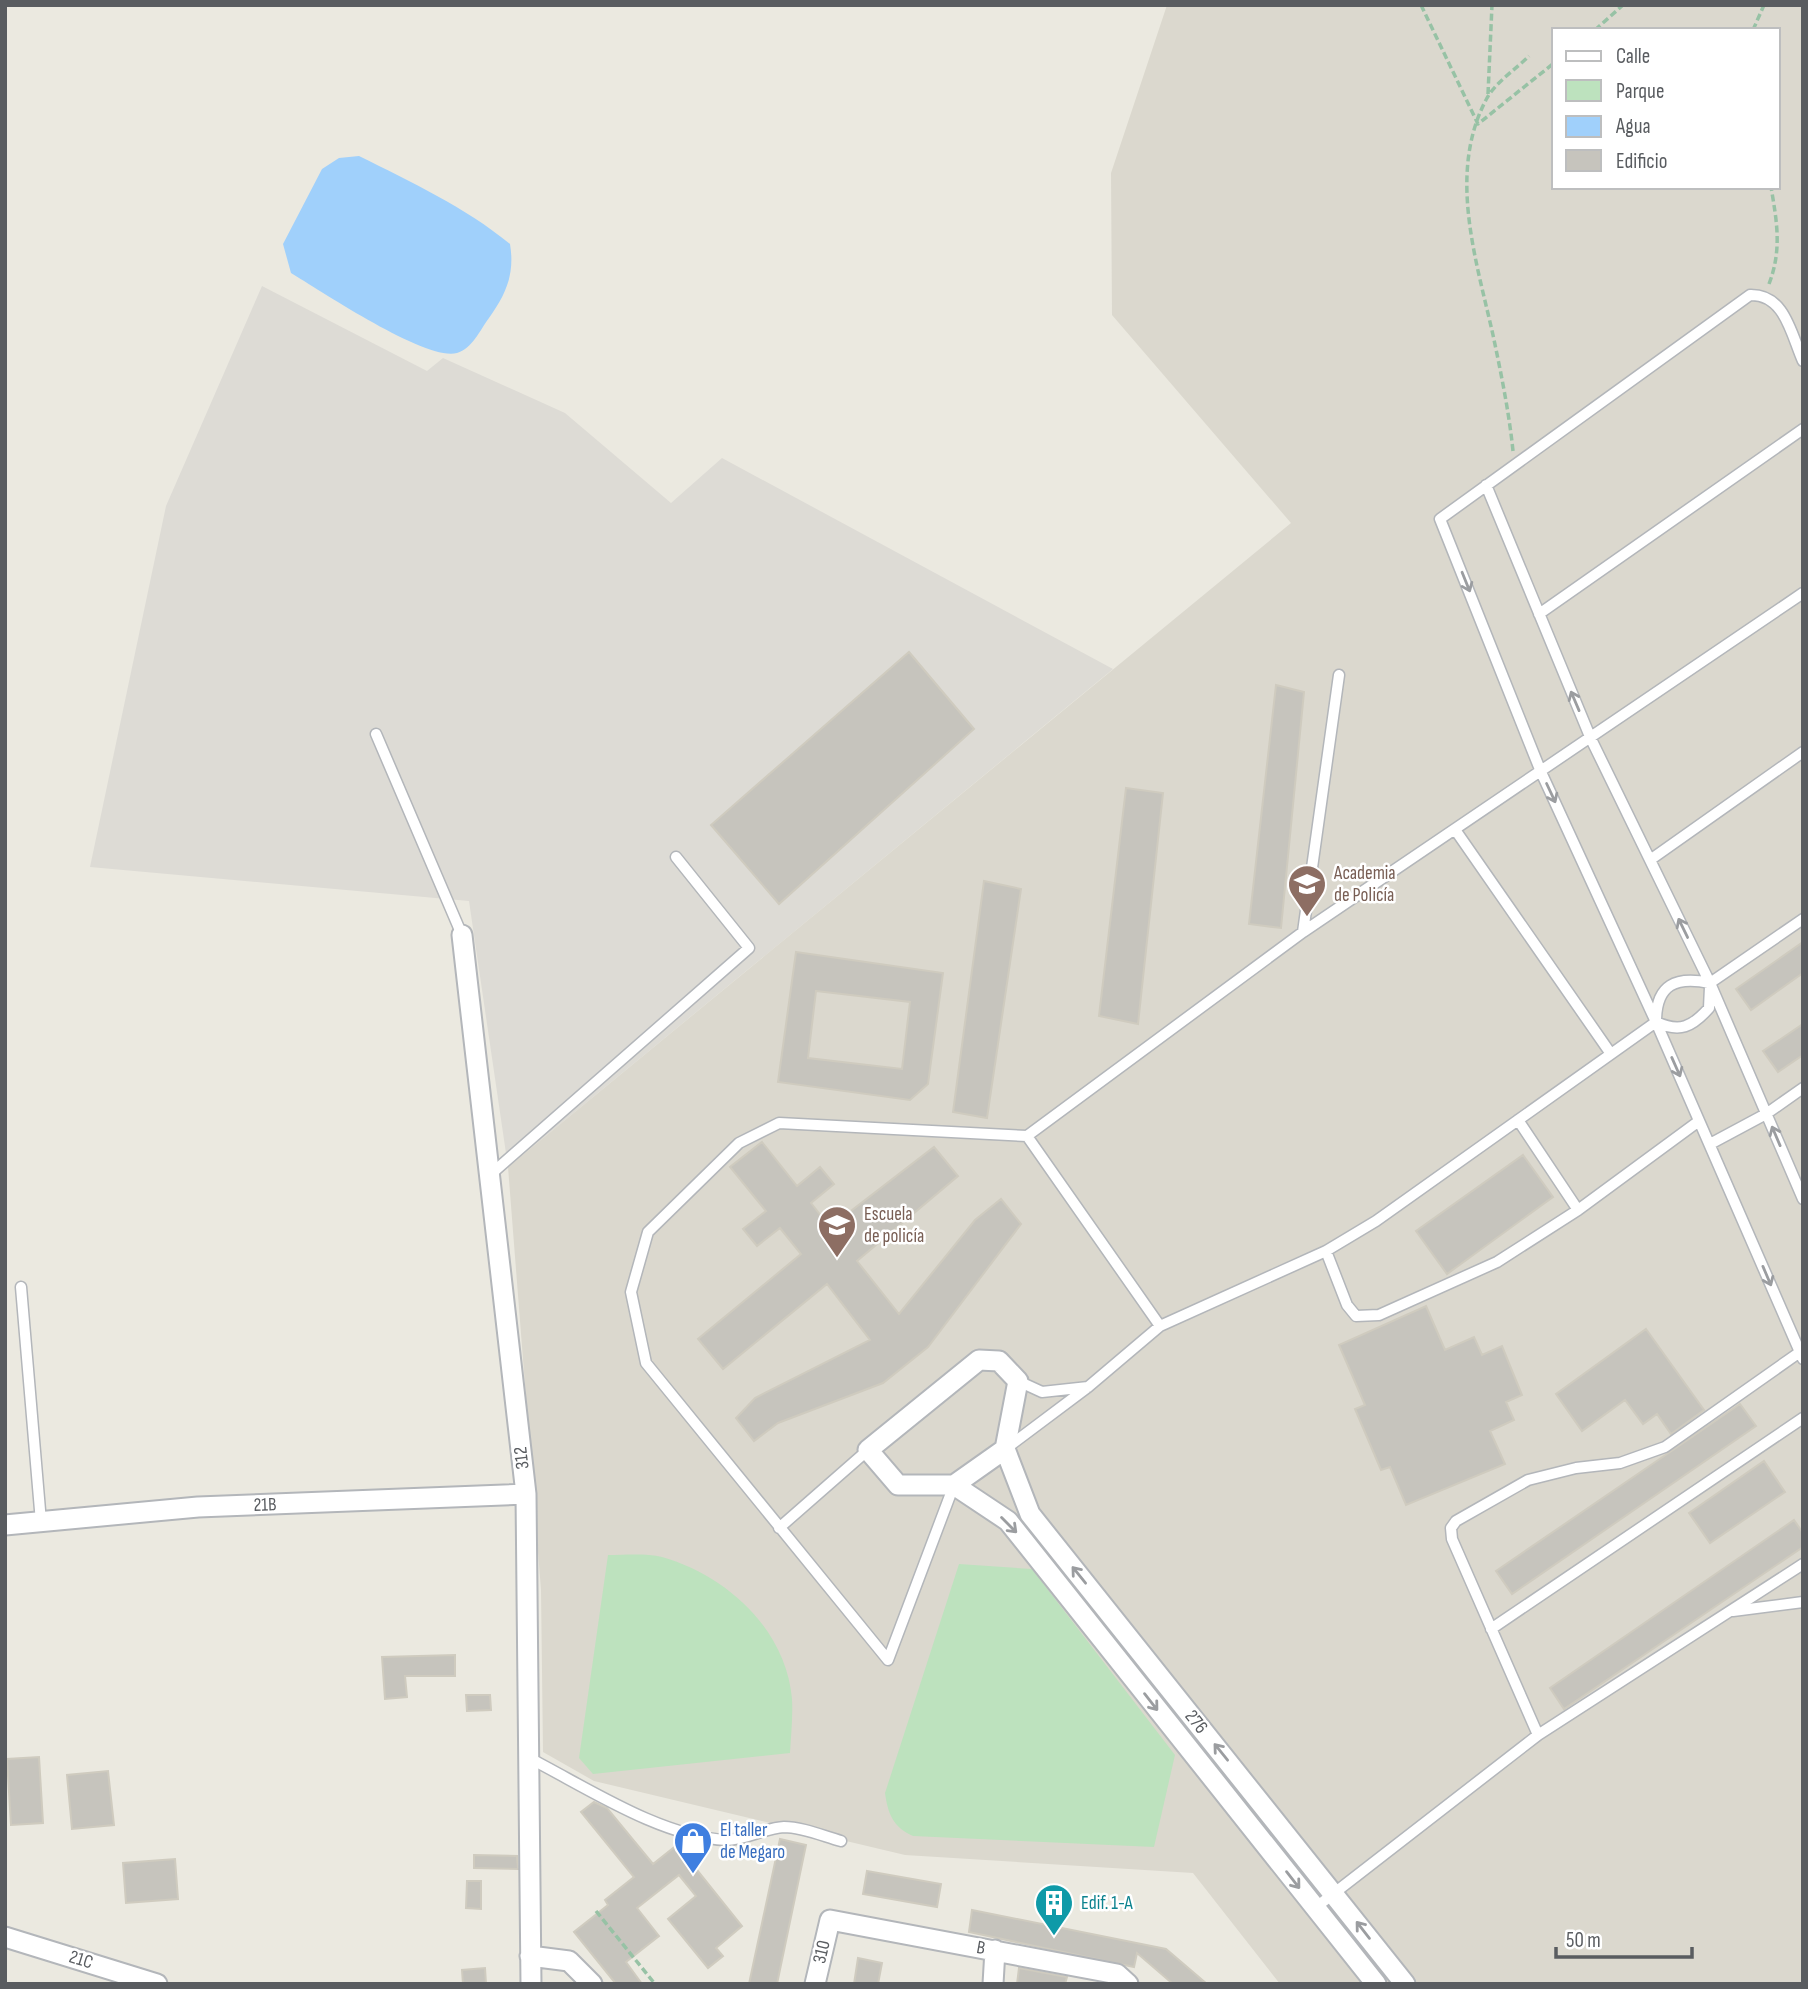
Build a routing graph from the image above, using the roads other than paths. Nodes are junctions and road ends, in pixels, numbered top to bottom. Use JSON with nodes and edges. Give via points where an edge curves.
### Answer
{"nodes":[{"id":1,"x":1803,"y":361,"type":"edge"},
{"id":2,"x":1803,"y":429,"type":"edge"},
{"id":3,"x":1486,"y":485,"type":"junction"},
{"id":4,"x":1803,"y":593,"type":"edge"},
{"id":5,"x":1539,"y":614,"type":"junction"},
{"id":6,"x":1339,"y":674,"type":"dead end"},
{"id":7,"x":376,"y":734,"type":"dead end"},
{"id":8,"x":1591,"y":739,"type":"junction"},
{"id":9,"x":1803,"y":752,"type":"edge"},
{"id":10,"x":1541,"y":772,"type":"junction"},
{"id":11,"x":1456,"y":831,"type":"junction"},
{"id":12,"x":676,"y":857,"type":"dead end"},
{"id":13,"x":1650,"y":860,"type":"junction"},
{"id":14,"x":1803,"y":919,"type":"edge"},
{"id":15,"x":1303,"y":932,"type":"junction"},
{"id":16,"x":462,"y":935,"type":"joint"},
{"id":17,"x":1710,"y":983,"type":"junction"},
{"id":18,"x":1656,"y":1022,"type":"junction"},
{"id":19,"x":1611,"y":1054,"type":"junction"},
{"id":20,"x":1803,"y":1088,"type":"edge"},
{"id":21,"x":1766,"y":1114,"type":"junction"},
{"id":22,"x":1517,"y":1120,"type":"junction"},
{"id":23,"x":1699,"y":1121,"type":"junction"},
{"id":24,"x":1027,"y":1136,"type":"junction"},
{"id":25,"x":1710,"y":1144,"type":"junction"},
{"id":26,"x":489,"y":1175,"type":"junction"},
{"id":27,"x":1803,"y":1199,"type":"edge"},
{"id":28,"x":1578,"y":1210,"type":"junction"},
{"id":29,"x":1326,"y":1251,"type":"junction"},
{"id":30,"x":21,"y":1287,"type":"dead end"},
{"id":31,"x":1160,"y":1326,"type":"junction"},
{"id":32,"x":1801,"y":1356,"type":"edge"},
{"id":33,"x":1018,"y":1381,"type":"junction"},
{"id":34,"x":1088,"y":1387,"type":"junction"},
{"id":35,"x":1803,"y":1418,"type":"edge"},
{"id":36,"x":1005,"y":1449,"type":"junction"},
{"id":37,"x":868,"y":1450,"type":"junction"},
{"id":38,"x":954,"y":1485,"type":"junction"},
{"id":39,"x":526,"y":1494,"type":"junction"},
{"id":40,"x":41,"y":1521,"type":"junction"},
{"id":41,"x":5,"y":1525,"type":"edge"},
{"id":42,"x":779,"y":1528,"type":"junction"},
{"id":43,"x":1803,"y":1564,"type":"edge"},
{"id":44,"x":1803,"y":1602,"type":"edge"},
{"id":45,"x":1729,"y":1612,"type":"junction"},
{"id":46,"x":1491,"y":1629,"type":"junction"},
{"id":47,"x":1538,"y":1735,"type":"junction"},
{"id":48,"x":529,"y":1758,"type":"junction"},
{"id":49,"x":841,"y":1841,"type":"dead end"},
{"id":50,"x":1334,"y":1895,"type":"junction"},
{"id":51,"x":1315,"y":1908,"type":"junction"},
{"id":52,"x":830,"y":1920,"type":"joint"},
{"id":53,"x":5,"y":1937,"type":"edge"},
{"id":54,"x":995,"y":1950,"type":"junction"},
{"id":55,"x":530,"y":1956,"type":"junction"},
{"id":56,"x":157,"y":1984,"type":"edge"},
{"id":57,"x":531,"y":1984,"type":"edge"},
{"id":58,"x":592,"y":1984,"type":"edge"},
{"id":59,"x":815,"y":1984,"type":"edge"},
{"id":60,"x":993,"y":1984,"type":"edge"},
{"id":61,"x":1128,"y":1984,"type":"edge"},
{"id":62,"x":1376,"y":1984,"type":"edge"},
{"id":63,"x":1405,"y":1984,"type":"edge"}],
"edges":[{"from":1,"to":3,"type":"lane","via":[[1779,304],[1765,295],[1750,295]]},
{"from":2,"to":5,"type":"lane"},
{"from":3,"to":5,"type":"lane"},
{"from":3,"to":10,"type":"lane","one_way":true,"via":[[1440,519]]},
{"from":4,"to":8,"type":"lane"},
{"from":8,"to":5,"type":"lane","one_way":true},
{"from":6,"to":15,"type":"lane"},
{"from":7,"to":16,"type":"lane"},
{"from":8,"to":10,"type":"lane"},
{"from":8,"to":13,"type":"lane"},
{"from":9,"to":13,"type":"lane"},
{"from":10,"to":11,"type":"lane"},
{"from":10,"to":18,"type":"lane","one_way":true},
{"from":11,"to":15,"type":"lane"},
{"from":11,"to":19,"type":"lane"},
{"from":12,"to":26,"type":"lane","via":[[749,948]]},
{"from":17,"to":13,"type":"lane","one_way":true},
{"from":14,"to":17,"type":"lane"},
{"from":15,"to":24,"type":"lane"},
{"from":16,"to":26,"type":"street","name":"312"},
{"from":17,"to":18,"type":"lane","via":[[1690,979],[1674,983],[1661,993]]},
{"from":17,"to":18,"type":"lane","via":[[1709,1008],[1691,1026],[1670,1028]]},
{"from":17,"to":21,"type":"lane"},
{"from":18,"to":19,"type":"lane"},
{"from":18,"to":23,"type":"lane","one_way":true},
{"from":19,"to":22,"type":"lane"},
{"from":20,"to":21,"type":"lane"},
{"from":21,"to":25,"type":"lane"},
{"from":27,"to":21,"type":"lane","one_way":true},
{"from":22,"to":28,"type":"lane"},
{"from":22,"to":29,"type":"lane"},
{"from":23,"to":25,"type":"lane"},
{"from":23,"to":28,"type":"lane"},
{"from":24,"to":31,"type":"lane"},
{"from":24,"to":42,"type":"lane","via":[[779,1123],[739,1143],[648,1232],[631,1292],[646,1363]]},
{"from":25,"to":32,"type":"lane","one_way":true},
{"from":26,"to":39,"type":"street","name":"312"},
{"from":28,"to":29,"type":"lane","via":[[1497,1262],[1379,1315],[1356,1316],[1347,1305]]},
{"from":29,"to":31,"type":"lane"},
{"from":30,"to":40,"type":"lane"},
{"from":31,"to":34,"type":"lane"},
{"from":32,"to":46,"type":"lane","via":[[1665,1447],[1620,1463],[1528,1480],[1456,1521],[1452,1539]]},
{"from":33,"to":34,"type":"lane","via":[[1042,1392]]},
{"from":33,"to":36,"type":"street"},
{"from":33,"to":37,"type":"street","via":[[999,1361],[979,1360]]},
{"from":34,"to":36,"type":"lane"},
{"from":35,"to":46,"type":"lane"},
{"from":36,"to":38,"type":"street"},
{"from":50,"to":36,"type":"street","name":"276","one_way":true,"via":[[1030,1514]]},
{"from":37,"to":38,"type":"street","via":[[898,1485]]},
{"from":37,"to":42,"type":"lane"},
{"from":38,"to":42,"type":"lane","via":[[888,1660]]},
{"from":38,"to":51,"type":"street","name":"276","one_way":true,"via":[[1008,1521]]},
{"from":39,"to":40,"type":"street","name":"21B","via":[[198,1507]]},
{"from":39,"to":48,"type":"street","name":"312"},
{"from":40,"to":41,"type":"street","name":"21B"},
{"from":43,"to":45,"type":"lane"},
{"from":44,"to":45,"type":"lane"},
{"from":45,"to":47,"type":"lane"},
{"from":46,"to":47,"type":"lane"},
{"from":47,"to":50,"type":"lane"},
{"from":48,"to":49,"type":"lane","via":[[645,1817],[689,1833],[726,1840],[782,1827]]},
{"from":48,"to":55,"type":"street","name":"312"},
{"from":50,"to":51,"type":"lane"},
{"from":63,"to":50,"type":"street","name":"276","one_way":true},
{"from":51,"to":62,"type":"street","name":"276"},
{"from":52,"to":54,"type":"street","name":"B"},
{"from":52,"to":59,"type":"street","name":"310"},
{"from":53,"to":56,"type":"street","name":"21C"},
{"from":54,"to":60,"type":"street"},
{"from":54,"to":61,"type":"street","name":"B","via":[[1117,1974]]},
{"from":55,"to":57,"type":"street","name":"312"},
{"from":55,"to":58,"type":"street","via":[[569,1961]]}]}
